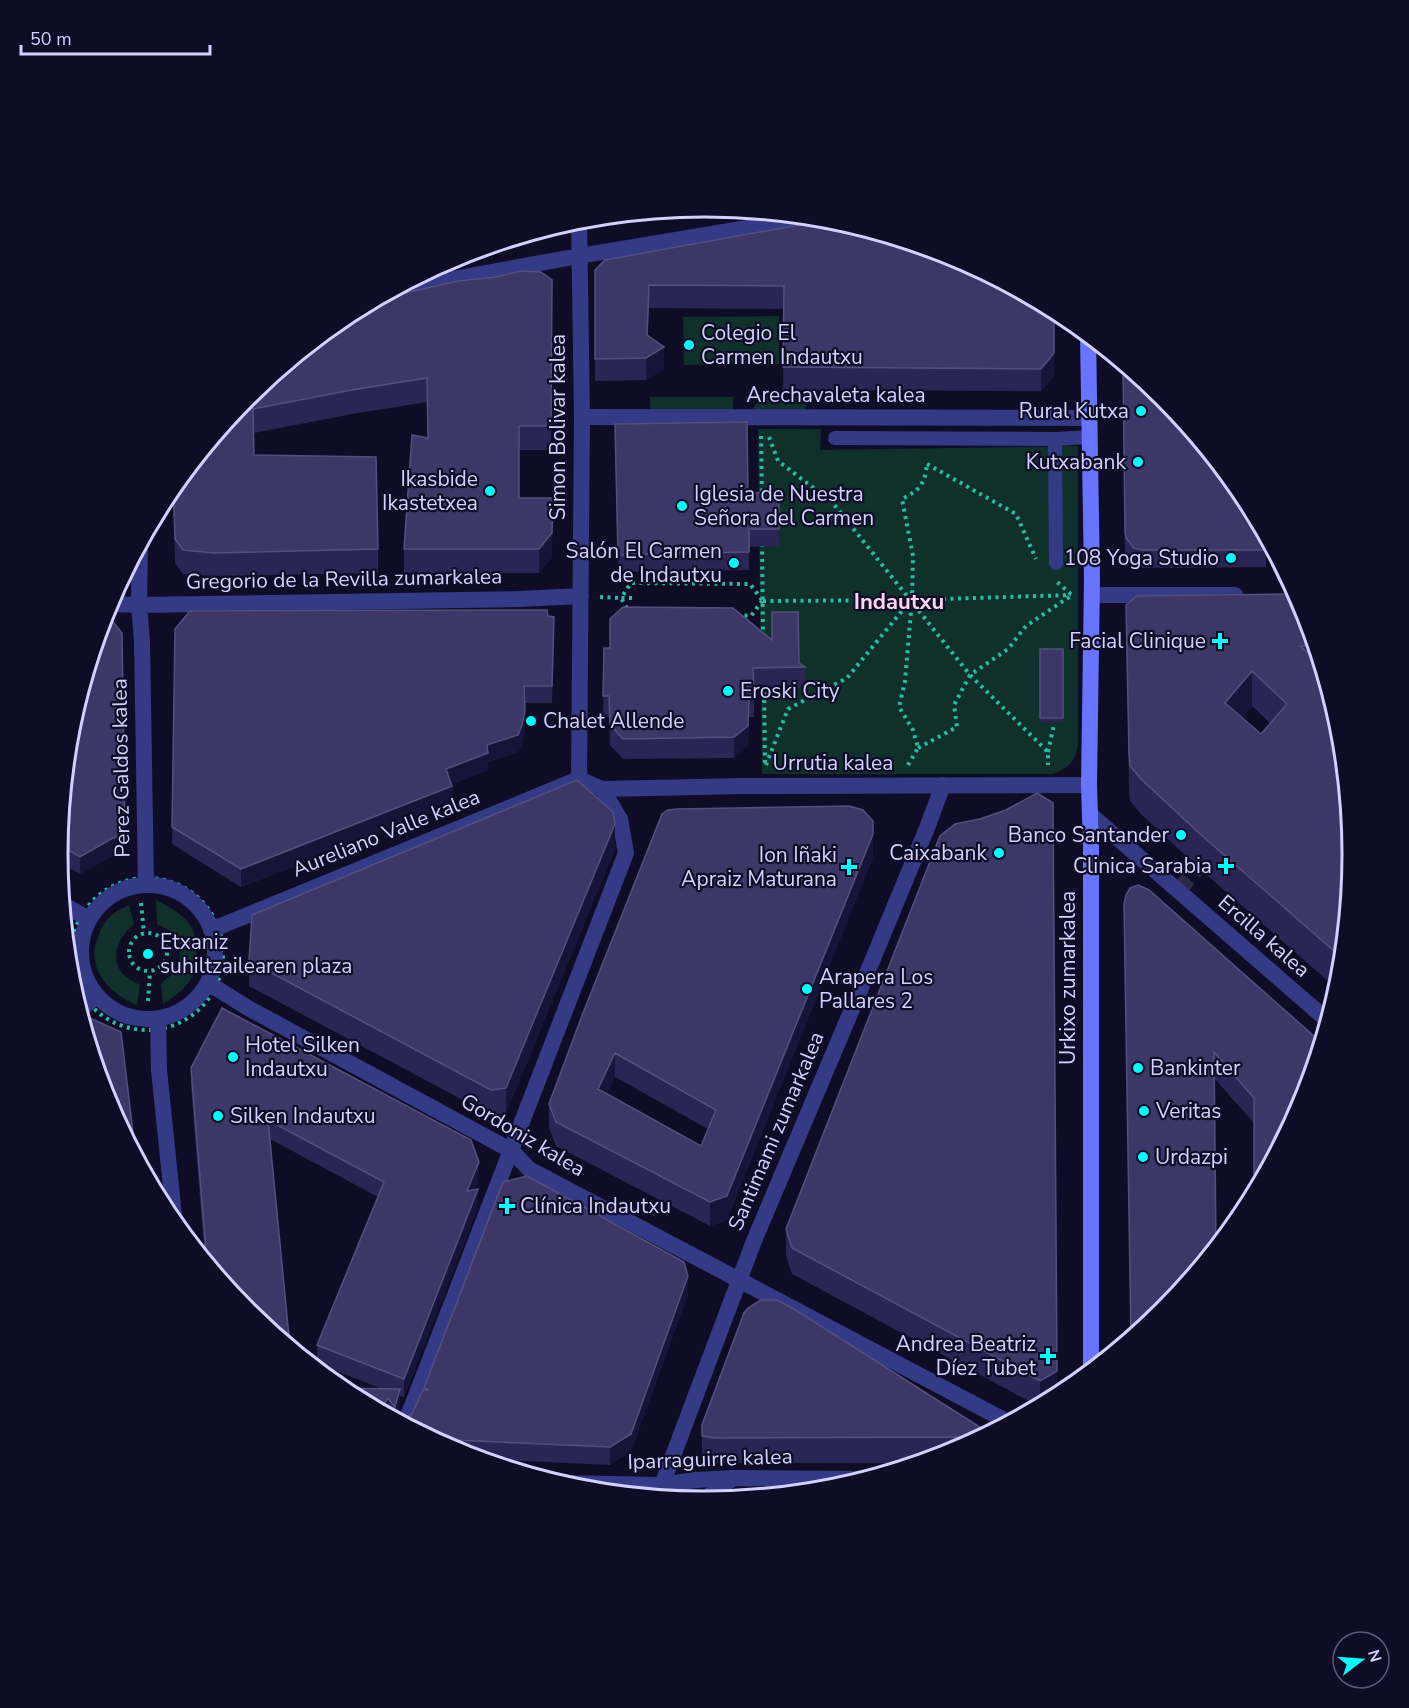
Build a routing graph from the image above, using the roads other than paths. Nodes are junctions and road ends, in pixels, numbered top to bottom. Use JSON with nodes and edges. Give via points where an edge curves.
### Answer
{"nodes":[{"id":1,"x":784,"y":222,"type":"edge"},
{"id":2,"x":579,"y":229,"type":"edge"},
{"id":3,"x":579,"y":256,"type":"junction"},
{"id":4,"x":416,"y":286,"type":"edge"},
{"id":5,"x":1088,"y":346,"type":"edge"},
{"id":6,"x":582,"y":417,"type":"junction"},
{"id":7,"x":1090,"y":418,"type":"junction"},
{"id":8,"x":1090,"y":437,"type":"junction"},
{"id":9,"x":835,"y":438,"type":"dead end"},
{"id":10,"x":1055,"y":439,"type":"junction"},
{"id":11,"x":140,"y":559,"type":"edge"},
{"id":12,"x":1056,"y":563,"type":"dead end"},
{"id":13,"x":1092,"y":595,"type":"junction"},
{"id":14,"x":1249,"y":595,"type":"edge"},
{"id":15,"x":581,"y":597,"type":"junction"},
{"id":16,"x":119,"y":604,"type":"edge"},
{"id":17,"x":140,"y":605,"type":"junction"},
{"id":18,"x":579,"y":779,"type":"junction"},
{"id":19,"x":943,"y":785,"type":"junction"},
{"id":20,"x":1089,"y":785,"type":"junction"},
{"id":21,"x":602,"y":789,"type":"junction"},
{"id":22,"x":1090,"y":815,"type":"junction"},
{"id":23,"x":145,"y":881,"type":"junction"},
{"id":24,"x":70,"y":909,"type":"edge"},
{"id":25,"x":85,"y":917,"type":"junction"},
{"id":26,"x":215,"y":928,"type":"junction"},
{"id":27,"x":211,"y":986,"type":"junction"},
{"id":28,"x":88,"y":1003,"type":"edge"},
{"id":29,"x":1321,"y":1015,"type":"edge"},
{"id":30,"x":158,"y":1025,"type":"junction"},
{"id":31,"x":512,"y":1151,"type":"junction"},
{"id":32,"x":173,"y":1205,"type":"edge"},
{"id":33,"x":739,"y":1279,"type":"junction"},
{"id":34,"x":1091,"y":1360,"type":"edge"},
{"id":35,"x":408,"y":1417,"type":"edge"},
{"id":36,"x":1000,"y":1418,"type":"edge"},
{"id":37,"x":733,"y":1478,"type":"junction"},
{"id":38,"x":830,"y":1479,"type":"edge"},
{"id":39,"x":660,"y":1490,"type":"edge"},
{"id":40,"x":662,"y":1490,"type":"edge"},
{"id":41,"x":716,"y":1491,"type":"edge"}],
"edges":[{"from":1,"to":3,"type":"street"},
{"from":2,"to":3,"type":"street","name":"Simon Bolivar kalea"},
{"from":3,"to":4,"type":"street"},
{"from":3,"to":6,"type":"street","name":"Simon Bolivar kalea"},
{"from":5,"to":7,"type":"main road","name":"Urkixo zumarkalea"},
{"from":6,"to":7,"type":"street","name":"Arechavaleta kalea"},
{"from":6,"to":15,"type":"street","name":"Simon Bolivar kalea"},
{"from":7,"to":8,"type":"main road","name":"Urkixo zumarkalea"},
{"from":8,"to":10,"type":"lane"},
{"from":8,"to":13,"type":"main road","name":"Urkixo zumarkalea"},
{"from":9,"to":10,"type":"lane"},
{"from":10,"to":12,"type":"lane"},
{"from":11,"to":17,"type":"street","name":"Perez Galdos kalea"},
{"from":13,"to":14,"type":"street"},
{"from":13,"to":20,"type":"main road","name":"Urkixo zumarkalea"},
{"from":15,"to":17,"type":"street","name":"Gregorio de la Revilla zumarkalea"},
{"from":15,"to":18,"type":"street","name":"Simon Bolivar kalea"},
{"from":16,"to":17,"type":"street","name":"Gregorio de la Revilla zumarkalea"},
{"from":17,"to":23,"type":"street","name":"Perez Galdos kalea"},
{"from":18,"to":21,"type":"street","name":"Urrutia kalea"},
{"from":18,"to":26,"type":"street","name":"Aureliano Valle kalea"},
{"from":19,"to":20,"type":"street","name":"Urrutia kalea"},
{"from":19,"to":21,"type":"street","name":"Urrutia kalea"},
{"from":19,"to":33,"type":"street","name":"Santimami zumarkalea"},
{"from":20,"to":22,"type":"main road","name":"Urkixo zumarkalea"},
{"from":21,"to":31,"type":"street","via":[[620,819],[627,853]]},
{"from":22,"to":29,"type":"street","name":"Ercilla kalea"},
{"from":22,"to":34,"type":"main road","name":"Urkixo zumarkalea"},
{"from":23,"to":25,"type":"street","via":[[107,898]]},
{"from":23,"to":26,"type":"street","via":[[186,897]]},
{"from":24,"to":25,"type":"street"},
{"from":25,"to":28,"type":"street","via":[[80,959]]},
{"from":26,"to":27,"type":"street"},
{"from":27,"to":30,"type":"street"},
{"from":27,"to":31,"type":"street","name":"Gordoniz kalea"},
{"from":28,"to":30,"type":"street"},
{"from":30,"to":32,"type":"street"},
{"from":31,"to":33,"type":"street","name":"Gordoniz kalea","via":[[529,1169]]},
{"from":31,"to":35,"type":"street"},
{"from":33,"to":36,"type":"street","name":"Gordoniz kalea"},
{"from":33,"to":39,"type":"street","name":"Santimami zumarkalea"},
{"from":37,"to":38,"type":"street","name":"Iparraguirre kalea"},
{"from":37,"to":40,"type":"street","name":"Iparraguirre kalea","via":[[695,1480]]},
{"from":37,"to":41,"type":"street"}]}
